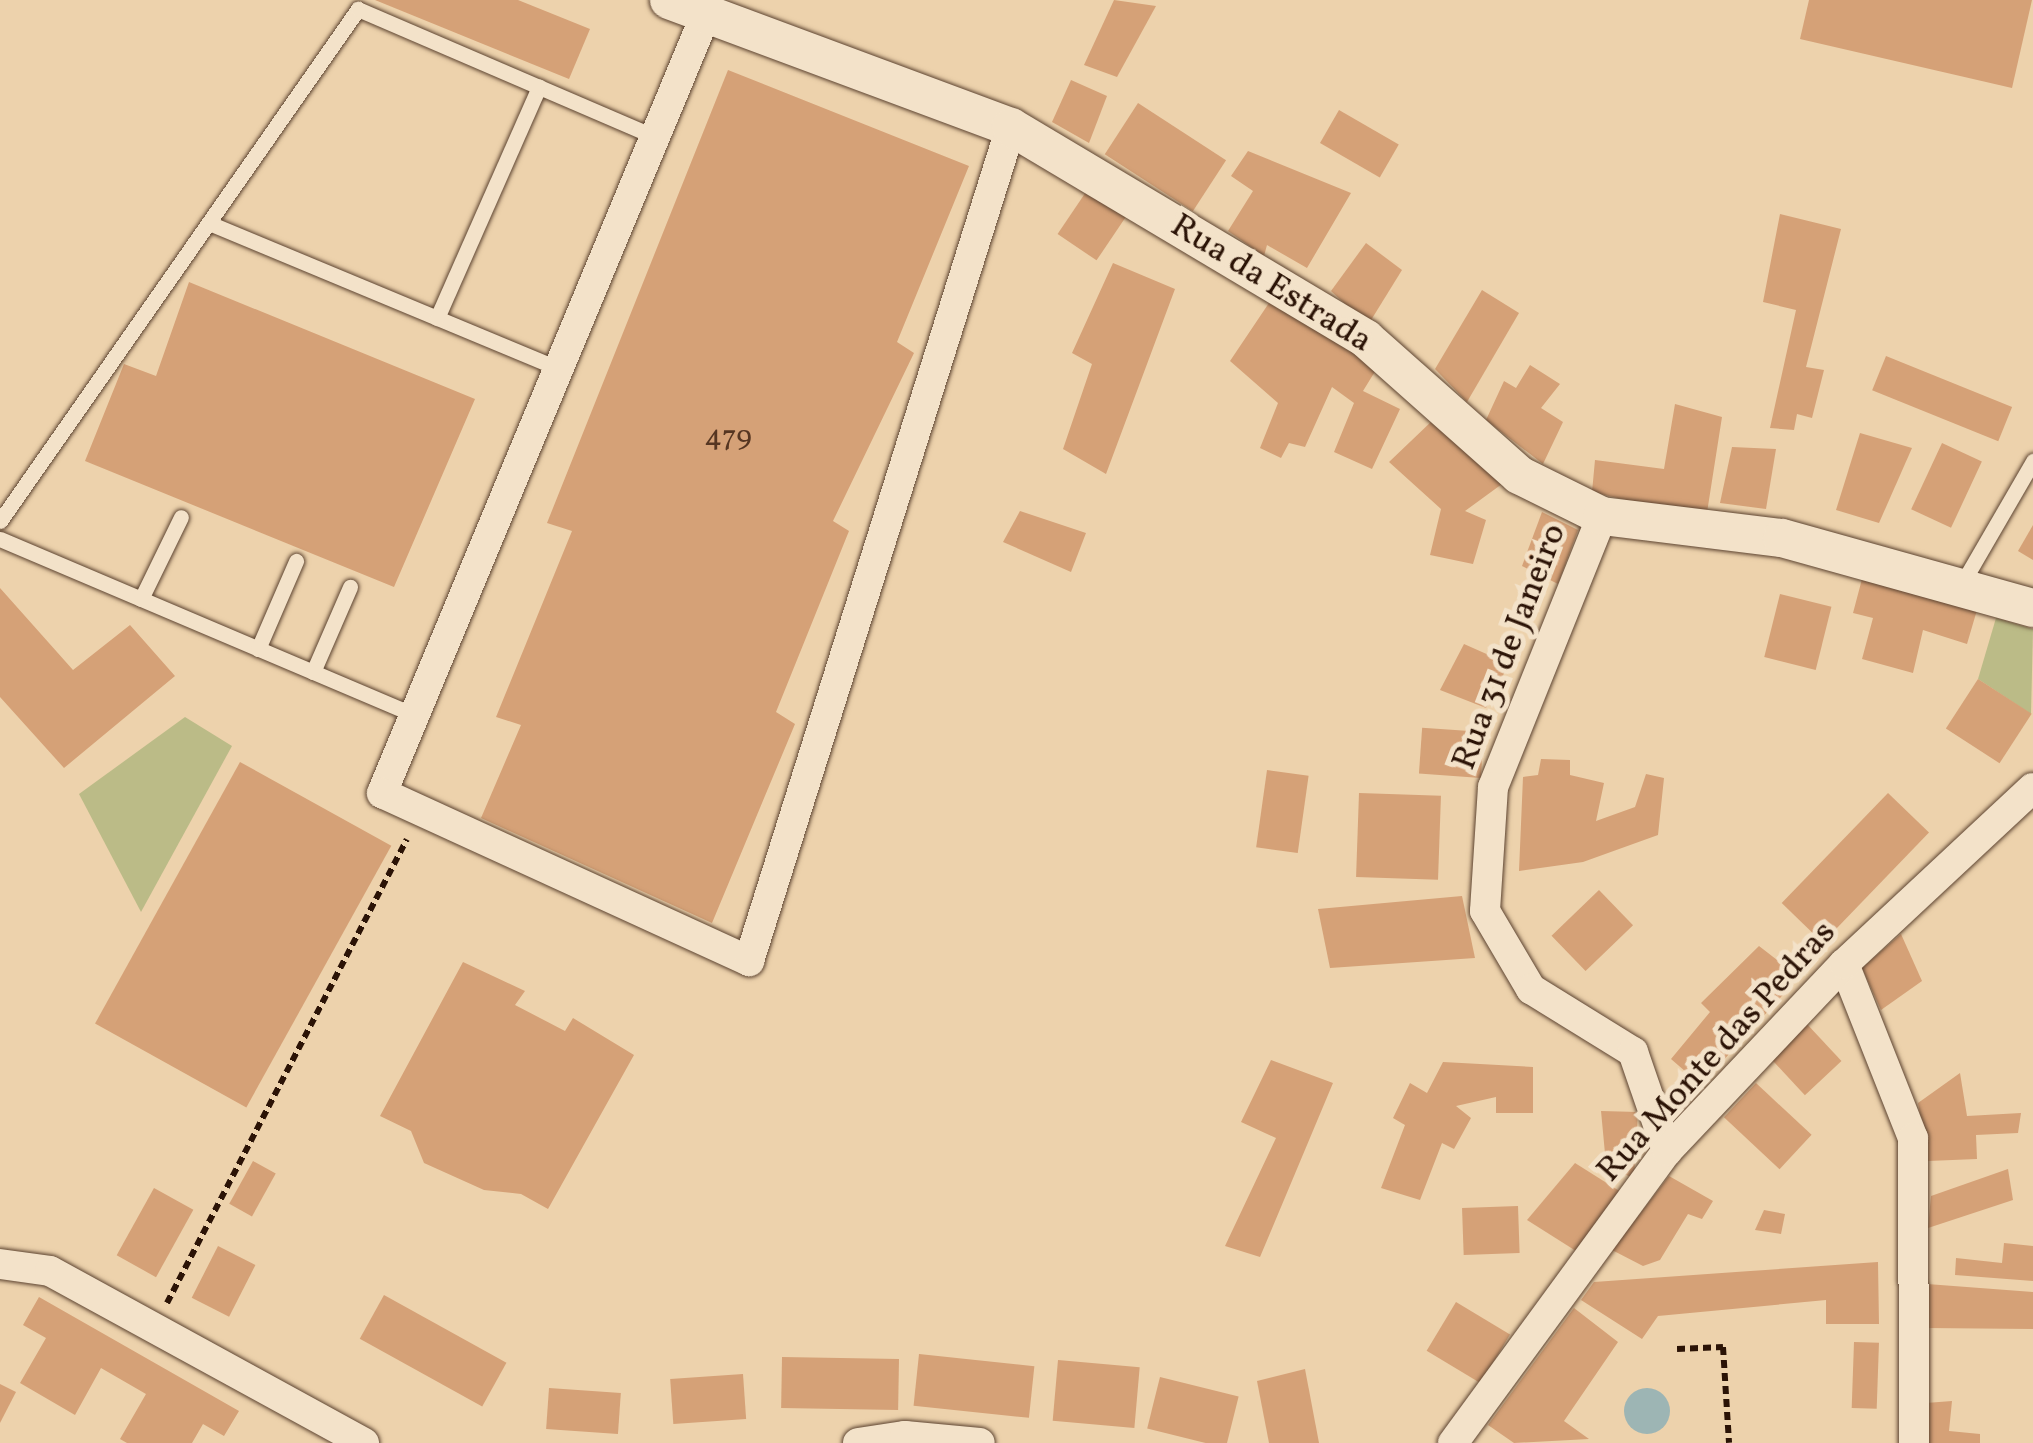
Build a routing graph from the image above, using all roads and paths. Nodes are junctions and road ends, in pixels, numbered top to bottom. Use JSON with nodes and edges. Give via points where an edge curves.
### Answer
{"nodes":[{"id":1,"x":669,"y":0,"type":"edge"},
{"id":2,"x":706,"y":14,"type":"junction"},
{"id":3,"x":540,"y":88,"type":"junction"},
{"id":4,"x":1010,"y":127,"type":"junction"},
{"id":5,"x":655,"y":138,"type":"junction"},
{"id":6,"x":209,"y":223,"type":"junction"},
{"id":7,"x":437,"y":318,"type":"junction"},
{"id":8,"x":558,"y":368,"type":"junction"},
{"id":9,"x":2033,"y":461,"type":"edge"},
{"id":10,"x":181,"y":516,"type":"dead end"},
{"id":11,"x":1602,"y":516,"type":"junction"},
{"id":12,"x":0,"y":522,"type":"edge"},
{"id":13,"x":0,"y":539,"type":"edge"},
{"id":14,"x":296,"y":561,"type":"dead end"},
{"id":15,"x":350,"y":587,"type":"dead end"},
{"id":16,"x":1959,"y":588,"type":"junction"},
{"id":17,"x":141,"y":599,"type":"junction"},
{"id":18,"x":2033,"y":608,"type":"edge"},
{"id":19,"x":258,"y":649,"type":"junction"},
{"id":20,"x":313,"y":672,"type":"junction"},
{"id":21,"x":414,"y":715,"type":"junction"},
{"id":22,"x":2033,"y":788,"type":"edge"},
{"id":23,"x":421,"y":811,"type":"junction"},
{"id":24,"x":1844,"y":964,"type":"junction"},
{"id":25,"x":1667,"y":1151,"type":"junction"},
{"id":26,"x":0,"y":1264,"type":"edge"},
{"id":27,"x":154,"y":1328,"type":"junction"},
{"id":28,"x":1677,"y":1349,"type":"dead end"},
{"id":29,"x":364,"y":1443,"type":"edge"},
{"id":30,"x":858,"y":1443,"type":"edge"},
{"id":31,"x":980,"y":1443,"type":"edge"},
{"id":32,"x":1453,"y":1443,"type":"edge"},
{"id":33,"x":1730,"y":1443,"type":"edge"},
{"id":34,"x":1914,"y":1443,"type":"edge"}],
"edges":[{"from":1,"to":2,"type":"street","name":"Rua da Estrada"},
{"from":2,"to":4,"type":"street","name":"Rua da Estrada"},
{"from":2,"to":5,"type":"street"},
{"from":3,"to":5,"type":"lane"},
{"from":3,"to":6,"type":"lane","via":[[358,9]]},
{"from":3,"to":7,"type":"lane"},
{"from":4,"to":11,"type":"street","name":"Rua da Estrada","via":[[1366,339],[1519,474]]},
{"from":4,"to":23,"type":"street","via":[[750,960]]},
{"from":5,"to":8,"type":"street"},
{"from":6,"to":7,"type":"lane"},
{"from":6,"to":12,"type":"lane"},
{"from":7,"to":8,"type":"lane"},
{"from":8,"to":21,"type":"street"},
{"from":9,"to":16,"type":"lane"},
{"from":10,"to":17,"type":"lane"},
{"from":11,"to":16,"type":"street","name":"Rua da Estrada","via":[[1742,534]]},
{"from":11,"to":25,"type":"street","name":"Rua 31 de Janeiro","via":[[1493,787],[1485,911],[1531,989],[1633,1052]]},
{"from":13,"to":17,"type":"lane"},
{"from":14,"to":19,"type":"lane"},
{"from":15,"to":20,"type":"lane"},
{"from":16,"to":18,"type":"street","name":"Rua da Estrada"},
{"from":17,"to":19,"type":"lane"},
{"from":19,"to":20,"type":"lane"},
{"from":20,"to":21,"type":"lane"},
{"from":21,"to":23,"type":"street","via":[[382,793]]},
{"from":22,"to":24,"type":"street","name":"Rua Monte das Pedras"},
{"from":23,"to":27,"type":"path"},
{"from":24,"to":25,"type":"street","name":"Rua Monte das Pedras"},
{"from":24,"to":34,"type":"street","via":[[1913,1138]]},
{"from":25,"to":32,"type":"street","name":"Rua Monte das Pedras"},
{"from":26,"to":27,"type":"street","via":[[50,1272]]},
{"from":27,"to":29,"type":"street"},
{"from":28,"to":33,"type":"path","via":[[1723,1346]]},
{"from":30,"to":31,"type":"street","via":[[905,1436]]}]}
